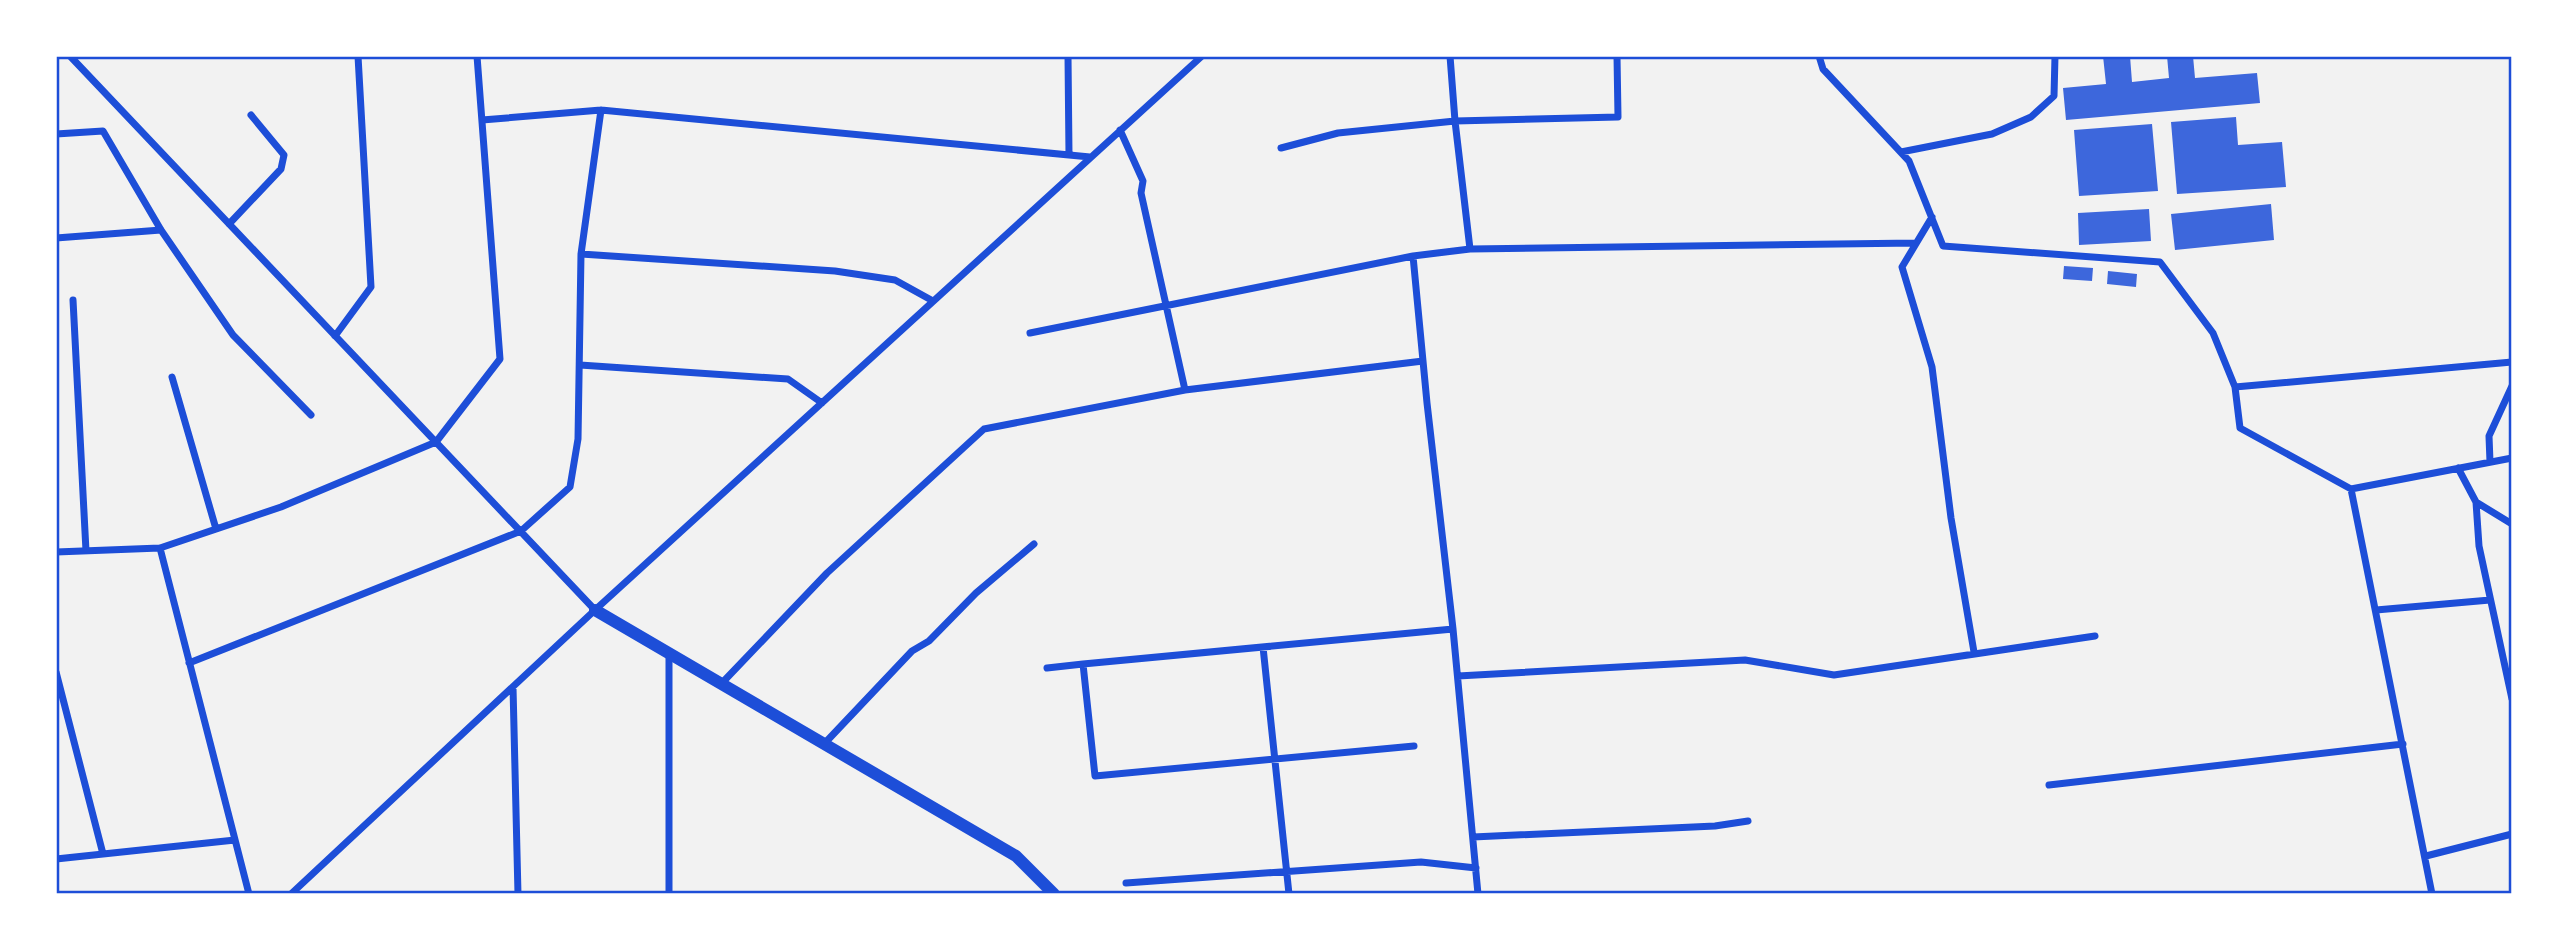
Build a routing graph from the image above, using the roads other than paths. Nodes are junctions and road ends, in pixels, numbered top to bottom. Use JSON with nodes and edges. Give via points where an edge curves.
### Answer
{"nodes":[{"id":1,"x":70,"y":56,"type":"edge"},
{"id":2,"x":358,"y":56,"type":"edge"},
{"id":3,"x":477,"y":56,"type":"edge"},
{"id":4,"x":1068,"y":56,"type":"edge"},
{"id":5,"x":1450,"y":56,"type":"edge"},
{"id":6,"x":1617,"y":56,"type":"edge"},
{"id":7,"x":1819,"y":56,"type":"edge"},
{"id":8,"x":2055,"y":56,"type":"edge"},
{"id":9,"x":1199,"y":57,"type":"edge"},
{"id":10,"x":601,"y":110,"type":"junction"},
{"id":11,"x":251,"y":115,"type":"dead end"},
{"id":12,"x":482,"y":120,"type":"junction"},
{"id":13,"x":1455,"y":121,"type":"junction"},
{"id":14,"x":1120,"y":130,"type":"junction"},
{"id":15,"x":56,"y":134,"type":"edge"},
{"id":16,"x":1281,"y":148,"type":"dead end"},
{"id":17,"x":1901,"y":152,"type":"junction"},
{"id":18,"x":1069,"y":155,"type":"junction"},
{"id":19,"x":1090,"y":158,"type":"junction"},
{"id":20,"x":1931,"y":217,"type":"junction"},
{"id":21,"x":229,"y":224,"type":"junction"},
{"id":22,"x":161,"y":230,"type":"junction"},
{"id":23,"x":56,"y":238,"type":"edge"},
{"id":24,"x":1916,"y":243,"type":"junction"},
{"id":25,"x":1470,"y":249,"type":"junction"},
{"id":26,"x":581,"y":254,"type":"junction"},
{"id":27,"x":1413,"y":256,"type":"junction"},
{"id":28,"x":73,"y":300,"type":"dead end"},
{"id":29,"x":933,"y":301,"type":"junction"},
{"id":30,"x":1168,"y":304,"type":"junction"},
{"id":31,"x":1030,"y":333,"type":"dead end"},
{"id":32,"x":335,"y":336,"type":"junction"},
{"id":33,"x":1423,"y":361,"type":"junction"},
{"id":34,"x":2512,"y":362,"type":"edge"},
{"id":35,"x":580,"y":365,"type":"junction"},
{"id":36,"x":172,"y":377,"type":"dead end"},
{"id":37,"x":2512,"y":386,"type":"edge"},
{"id":38,"x":2235,"y":387,"type":"junction"},
{"id":39,"x":1185,"y":390,"type":"junction"},
{"id":40,"x":822,"y":403,"type":"junction"},
{"id":41,"x":311,"y":415,"type":"dead end"},
{"id":42,"x":436,"y":442,"type":"junction"},
{"id":43,"x":2512,"y":458,"type":"edge"},
{"id":44,"x":2490,"y":462,"type":"junction"},
{"id":45,"x":2458,"y":468,"type":"junction"},
{"id":46,"x":2351,"y":489,"type":"junction"},
{"id":47,"x":2476,"y":502,"type":"junction"},
{"id":48,"x":2512,"y":524,"type":"edge"},
{"id":49,"x":216,"y":529,"type":"junction"},
{"id":50,"x":521,"y":531,"type":"junction"},
{"id":51,"x":1034,"y":544,"type":"dead end"},
{"id":52,"x":160,"y":548,"type":"junction"},
{"id":53,"x":86,"y":551,"type":"junction"},
{"id":54,"x":56,"y":552,"type":"edge"},
{"id":55,"x":2490,"y":600,"type":"junction"},
{"id":56,"x":595,"y":610,"type":"junction"},
{"id":57,"x":2376,"y":610,"type":"junction"},
{"id":58,"x":1453,"y":629,"type":"junction"},
{"id":59,"x":2095,"y":636,"type":"dead end"},
{"id":60,"x":1263,"y":647,"type":"junction"},
{"id":61,"x":1974,"y":652,"type":"junction"},
{"id":62,"x":669,"y":653,"type":"junction"},
{"id":63,"x":189,"y":663,"type":"junction"},
{"id":64,"x":1083,"y":664,"type":"junction"},
{"id":65,"x":1046,"y":668,"type":"dead end"},
{"id":66,"x":56,"y":672,"type":"edge"},
{"id":67,"x":1458,"y":676,"type":"junction"},
{"id":68,"x":721,"y":684,"type":"junction"},
{"id":69,"x":513,"y":687,"type":"junction"},
{"id":70,"x":2512,"y":699,"type":"edge"},
{"id":71,"x":824,"y":744,"type":"junction"},
{"id":72,"x":2403,"y":744,"type":"junction"},
{"id":73,"x":1414,"y":746,"type":"dead end"},
{"id":74,"x":1274,"y":758,"type":"junction"},
{"id":75,"x":2049,"y":785,"type":"dead end"},
{"id":76,"x":1748,"y":821,"type":"dead end"},
{"id":77,"x":2512,"y":834,"type":"edge"},
{"id":78,"x":1473,"y":837,"type":"junction"},
{"id":79,"x":235,"y":840,"type":"junction"},
{"id":80,"x":103,"y":854,"type":"junction"},
{"id":81,"x":2426,"y":856,"type":"junction"},
{"id":82,"x":56,"y":859,"type":"edge"},
{"id":83,"x":1476,"y":868,"type":"junction"},
{"id":84,"x":1287,"y":871,"type":"junction"},
{"id":85,"x":1125,"y":883,"type":"dead end"},
{"id":86,"x":249,"y":894,"type":"edge"},
{"id":87,"x":291,"y":894,"type":"edge"},
{"id":88,"x":518,"y":894,"type":"edge"},
{"id":89,"x":669,"y":894,"type":"edge"},
{"id":90,"x":1054,"y":894,"type":"edge"},
{"id":91,"x":1289,"y":894,"type":"edge"},
{"id":92,"x":1478,"y":894,"type":"edge"},
{"id":93,"x":2432,"y":894,"type":"edge"}],
"edges":[{"from":1,"to":21,"type":"street"},
{"from":2,"to":32,"type":"street","via":[[371,287]]},
{"from":3,"to":12,"type":"street"},
{"from":4,"to":18,"type":"street"},
{"from":5,"to":13,"type":"street"},
{"from":6,"to":13,"type":"street","via":[[1618,117]]},
{"from":7,"to":17,"type":"street","via":[[1823,69]]},
{"from":8,"to":17,"type":"street","via":[[2054,96],[2031,117],[1992,134]]},
{"from":9,"to":14,"type":"street"},
{"from":10,"to":12,"type":"street"},
{"from":10,"to":18,"type":"street"},
{"from":10,"to":26,"type":"street"},
{"from":11,"to":21,"type":"street","via":[[284,155],[281,169]]},
{"from":12,"to":42,"type":"street","via":[[500,359]]},
{"from":13,"to":16,"type":"street","via":[[1338,133]]},
{"from":13,"to":25,"type":"street"},
{"from":14,"to":19,"type":"street"},
{"from":14,"to":30,"type":"street","via":[[1143,181]]},
{"from":15,"to":22,"type":"street","via":[[103,131]]},
{"from":17,"to":20,"type":"street"},
{"from":18,"to":19,"type":"street"},
{"from":19,"to":29,"type":"street"},
{"from":20,"to":24,"type":"street"},
{"from":20,"to":38,"type":"street","via":[[1943,246],[2160,262],[2213,332]]},
{"from":21,"to":32,"type":"street"},
{"from":22,"to":23,"type":"street"},
{"from":22,"to":41,"type":"street","via":[[233,335]]},
{"from":24,"to":25,"type":"street"},
{"from":24,"to":61,"type":"street","via":[[1902,267],[1932,367]]},
{"from":25,"to":27,"type":"street"},
{"from":26,"to":29,"type":"street","via":[[835,271],[895,281]]},
{"from":26,"to":35,"type":"street"},
{"from":27,"to":30,"type":"street"},
{"from":27,"to":33,"type":"street"},
{"from":28,"to":53,"type":"street"},
{"from":29,"to":40,"type":"street"},
{"from":30,"to":31,"type":"street"},
{"from":30,"to":39,"type":"street"},
{"from":32,"to":42,"type":"street"},
{"from":33,"to":39,"type":"street"},
{"from":33,"to":58,"type":"street"},
{"from":34,"to":38,"type":"street"},
{"from":35,"to":40,"type":"street","via":[[788,379]]},
{"from":35,"to":50,"type":"street","via":[[578,439],[570,487]]},
{"from":36,"to":49,"type":"street"},
{"from":37,"to":44,"type":"street","via":[[2489,436]]},
{"from":38,"to":46,"type":"street","via":[[2240,428]]},
{"from":39,"to":68,"type":"street","via":[[984,429],[828,573]]},
{"from":40,"to":56,"type":"street"},
{"from":42,"to":49,"type":"street"},
{"from":42,"to":50,"type":"street"},
{"from":43,"to":44,"type":"street"},
{"from":44,"to":45,"type":"street"},
{"from":45,"to":46,"type":"street"},
{"from":45,"to":47,"type":"street"},
{"from":46,"to":57,"type":"street"},
{"from":47,"to":48,"type":"street"},
{"from":47,"to":55,"type":"street"},
{"from":49,"to":52,"type":"street"},
{"from":50,"to":56,"type":"street"},
{"from":50,"to":63,"type":"street"},
{"from":51,"to":71,"type":"street","via":[[929,641],[912,651]]},
{"from":52,"to":53,"type":"street"},
{"from":52,"to":63,"type":"street"},
{"from":53,"to":54,"type":"street"},
{"from":55,"to":57,"type":"street"},
{"from":55,"to":70,"type":"street"},
{"from":56,"to":62,"type":"street"},
{"from":56,"to":69,"type":"street"},
{"from":57,"to":72,"type":"street"},
{"from":58,"to":60,"type":"street"},
{"from":58,"to":67,"type":"street"},
{"from":59,"to":61,"type":"street"},
{"from":60,"to":64,"type":"street"},
{"from":60,"to":74,"type":"street"},
{"from":61,"to":67,"type":"street","via":[[1834,675],[1745,660]]},
{"from":62,"to":68,"type":"street"},
{"from":62,"to":89,"type":"street"},
{"from":63,"to":79,"type":"street"},
{"from":64,"to":65,"type":"street"},
{"from":64,"to":74,"type":"street","via":[[1095,776]]},
{"from":66,"to":80,"type":"street"},
{"from":67,"to":78,"type":"street"},
{"from":68,"to":71,"type":"street"},
{"from":69,"to":87,"type":"street"},
{"from":69,"to":88,"type":"street"},
{"from":71,"to":90,"type":"street","via":[[1016,856]]},
{"from":72,"to":75,"type":"street"},
{"from":72,"to":81,"type":"street"},
{"from":73,"to":74,"type":"street"},
{"from":74,"to":84,"type":"street"},
{"from":76,"to":78,"type":"street"},
{"from":77,"to":81,"type":"street"},
{"from":78,"to":83,"type":"street"},
{"from":79,"to":80,"type":"street"},
{"from":79,"to":86,"type":"street"},
{"from":80,"to":82,"type":"street"},
{"from":81,"to":93,"type":"street"},
{"from":83,"to":84,"type":"street","via":[[1421,862]]},
{"from":83,"to":92,"type":"street"},
{"from":84,"to":85,"type":"street"},
{"from":84,"to":91,"type":"street"}]}
